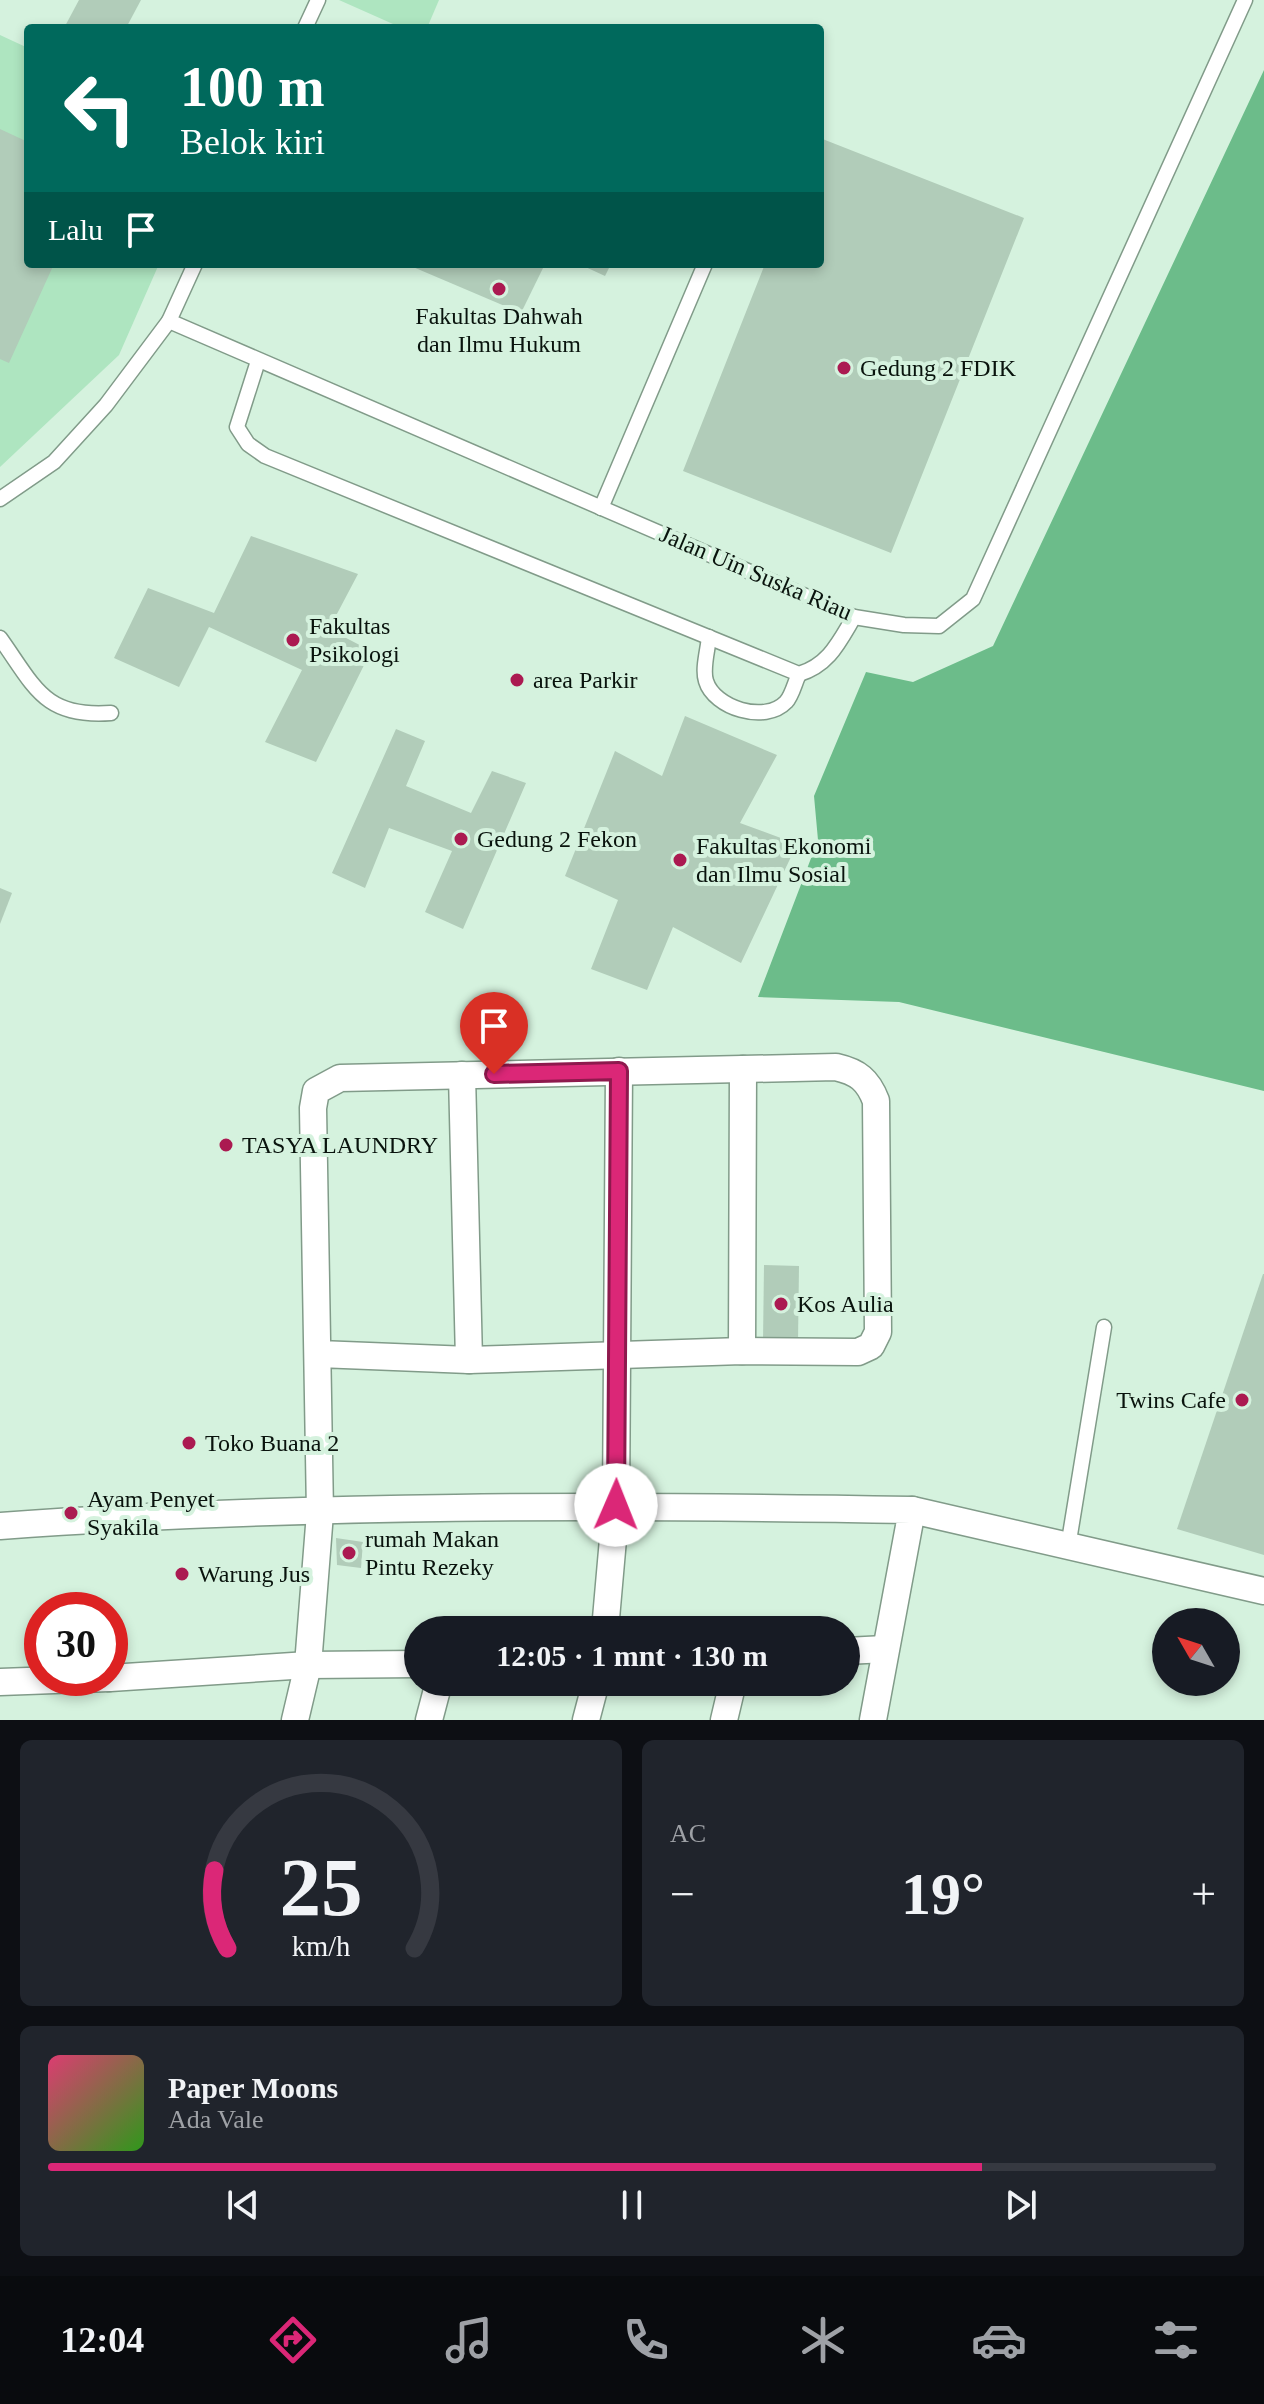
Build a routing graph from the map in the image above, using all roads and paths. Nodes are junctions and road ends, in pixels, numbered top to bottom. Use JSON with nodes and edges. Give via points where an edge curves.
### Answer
{"nodes":[{"id":1,"x":318,"y":0,"type":"edge"},
{"id":2,"x":1245,"y":0,"type":"edge"},
{"id":3,"x":307,"y":24,"type":"edge"},
{"id":4,"x":193,"y":268,"type":"edge"},
{"id":5,"x":703,"y":268,"type":"edge"},
{"id":6,"x":169,"y":321,"type":"junction"},
{"id":7,"x":258,"y":361,"type":"junction"},
{"id":8,"x":0,"y":499,"type":"edge"},
{"id":9,"x":601,"y":508,"type":"junction"},
{"id":10,"x":854,"y":617,"type":"junction"},
{"id":11,"x":709,"y":637,"type":"junction"},
{"id":12,"x":0,"y":638,"type":"edge"},
{"id":13,"x":799,"y":674,"type":"junction"},
{"id":14,"x":111,"y":713,"type":"dead end"},
{"id":15,"x":743,"y":1069,"type":"junction"},
{"id":16,"x":619,"y":1071,"type":"junction"},
{"id":17,"x":462,"y":1075,"type":"junction"},
{"id":18,"x":1104,"y":1327,"type":"dead end"},
{"id":19,"x":742,"y":1351,"type":"junction"},
{"id":20,"x":319,"y":1354,"type":"junction"},
{"id":21,"x":618,"y":1355,"type":"junction"},
{"id":22,"x":469,"y":1360,"type":"junction"},
{"id":23,"x":616,"y":1505,"type":"junction"},
{"id":24,"x":912,"y":1510,"type":"junction"},
{"id":25,"x":320,"y":1513,"type":"junction"},
{"id":26,"x":0,"y":1526,"type":"edge"},
{"id":27,"x":1068,"y":1547,"type":"junction"},
{"id":28,"x":1264,"y":1591,"type":"edge"},
{"id":29,"x":606,"y":1616,"type":"edge"},
{"id":30,"x":885,"y":1649,"type":"junction"},
{"id":31,"x":860,"y":1650,"type":"edge"},
{"id":32,"x":404,"y":1664,"type":"edge"},
{"id":33,"x":308,"y":1665,"type":"junction"},
{"id":34,"x":128,"y":1677,"type":"edge"},
{"id":35,"x":24,"y":1681,"type":"edge"},
{"id":36,"x":0,"y":1682,"type":"edge"},
{"id":37,"x":435,"y":1696,"type":"edge"},
{"id":38,"x":592,"y":1696,"type":"edge"},
{"id":39,"x":730,"y":1696,"type":"edge"},
{"id":40,"x":295,"y":1720,"type":"edge"},
{"id":41,"x":429,"y":1720,"type":"edge"},
{"id":42,"x":586,"y":1720,"type":"edge"},
{"id":43,"x":724,"y":1720,"type":"edge"},
{"id":44,"x":873,"y":1720,"type":"edge"}],
"edges":[{"from":1,"to":3,"type":"lane"},
{"from":2,"to":10,"type":"lane","name":"Jalan Uin Suska Riau","via":[[973,599],[939,626]]},
{"from":4,"to":6,"type":"lane"},
{"from":5,"to":9,"type":"lane"},
{"from":6,"to":7,"type":"lane","name":"Jalan Uin Suska Riau"},
{"from":6,"to":8,"type":"lane","via":[[106,405],[54,462]]},
{"from":7,"to":9,"type":"lane","name":"Jalan Uin Suska Riau"},
{"from":7,"to":11,"type":"lane","via":[[237,427],[265,456]]},
{"from":9,"to":10,"type":"lane","name":"Jalan Uin Suska Riau"},
{"from":10,"to":13,"type":"lane","via":[[831,655],[816,669]]},
{"from":11,"to":13,"type":"lane"},
{"from":11,"to":13,"type":"lane","via":[[705,680],[718,699],[742,710],[764,713],[786,702]]},
{"from":12,"to":14,"type":"lane","via":[[40,694],[62,710]]},
{"from":15,"to":16,"type":"street"},
{"from":15,"to":19,"type":"street"},
{"from":15,"to":19,"type":"street","via":[[836,1067],[869,1083],[876,1101],[878,1332],[871,1346],[858,1352]]},
{"from":16,"to":17,"type":"street"},
{"from":16,"to":21,"type":"street"},
{"from":17,"to":20,"type":"street","via":[[340,1078],[316,1091]]},
{"from":17,"to":22,"type":"street"},
{"from":18,"to":27,"type":"lane"},
{"from":19,"to":21,"type":"street"},
{"from":20,"to":22,"type":"street"},
{"from":20,"to":25,"type":"street"},
{"from":21,"to":22,"type":"street"},
{"from":21,"to":23,"type":"street"},
{"from":23,"to":24,"type":"street"},
{"from":23,"to":25,"type":"street"},
{"from":23,"to":29,"type":"street"},
{"from":24,"to":27,"type":"street"},
{"from":24,"to":30,"type":"street"},
{"from":25,"to":26,"type":"street","via":[[135,1516]]},
{"from":25,"to":33,"type":"street"},
{"from":27,"to":28,"type":"street"},
{"from":30,"to":31,"type":"street"},
{"from":30,"to":44,"type":"street"},
{"from":32,"to":33,"type":"street"},
{"from":33,"to":34,"type":"street"},
{"from":33,"to":40,"type":"street"},
{"from":35,"to":36,"type":"street"},
{"from":37,"to":41,"type":"street"},
{"from":38,"to":42,"type":"street"},
{"from":39,"to":43,"type":"street"}]}
